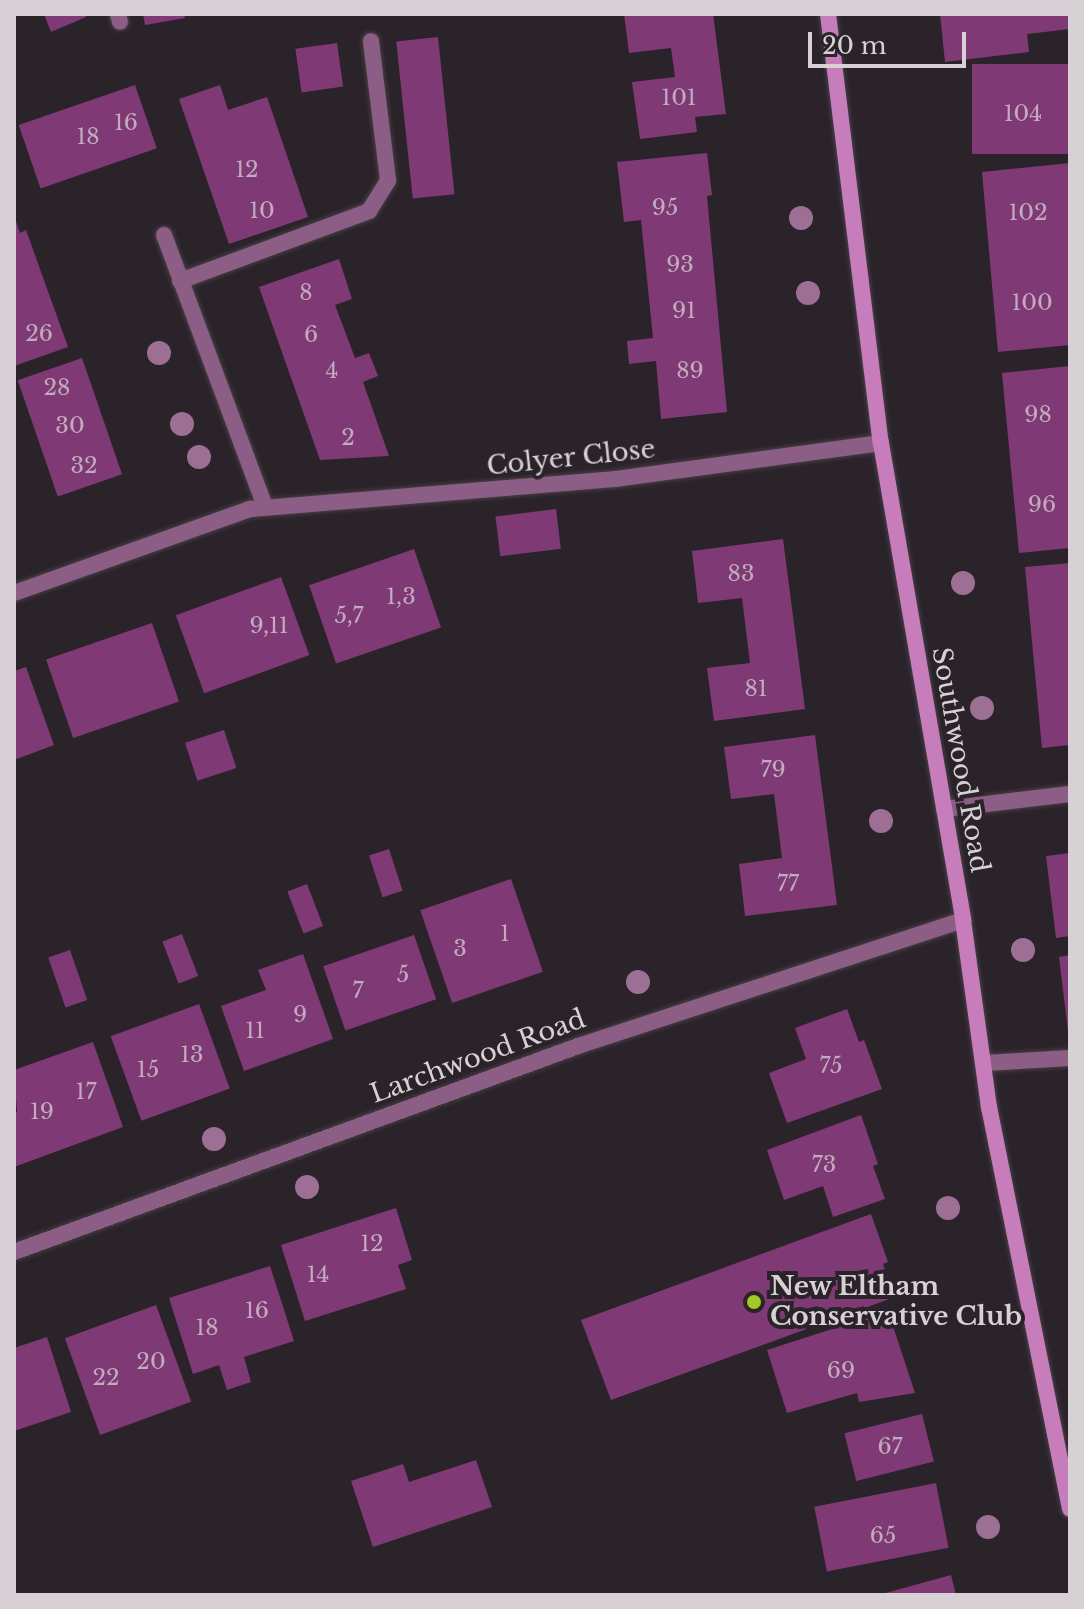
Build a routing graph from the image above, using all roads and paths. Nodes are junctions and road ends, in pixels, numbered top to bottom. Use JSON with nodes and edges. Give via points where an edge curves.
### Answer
{"nodes":[{"id":1,"x":828,"y":14,"type":"edge"},
{"id":2,"x":371,"y":41,"type":"dead end"},
{"id":3,"x":164,"y":235,"type":"dead end"},
{"id":4,"x":180,"y":281,"type":"junction"},
{"id":5,"x":881,"y":443,"type":"junction"},
{"id":6,"x":265,"y":507,"type":"junction"},
{"id":7,"x":14,"y":593,"type":"edge"},
{"id":8,"x":1070,"y":794,"type":"edge"},
{"id":9,"x":944,"y":809,"type":"junction"},
{"id":10,"x":963,"y":920,"type":"junction"},
{"id":11,"x":1070,"y":1058,"type":"edge"},
{"id":12,"x":985,"y":1063,"type":"junction"},
{"id":13,"x":14,"y":1252,"type":"edge"},
{"id":14,"x":1070,"y":1509,"type":"edge"}],
"edges":[{"from":1,"to":5,"type":"street","name":"Southwood Road"},
{"from":2,"to":4,"type":"street","via":[[388,180],[369,211]]},
{"from":3,"to":4,"type":"street"},
{"from":4,"to":6,"type":"street"},
{"from":5,"to":6,"type":"street","name":"Colyer Close","via":[[615,479]]},
{"from":5,"to":9,"type":"street","name":"Southwood Road"},
{"from":6,"to":7,"type":"street","name":"Colyer Close","via":[[235,513]]},
{"from":8,"to":9,"type":"street"},
{"from":9,"to":10,"type":"street","name":"Southwood Road"},
{"from":10,"to":12,"type":"street","name":"Southwood Road"},
{"from":10,"to":13,"type":"street","name":"Larchwood Road","via":[[578,1046]]},
{"from":11,"to":12,"type":"street"},
{"from":12,"to":14,"type":"street","name":"Southwood Road","via":[[989,1107]]}]}
